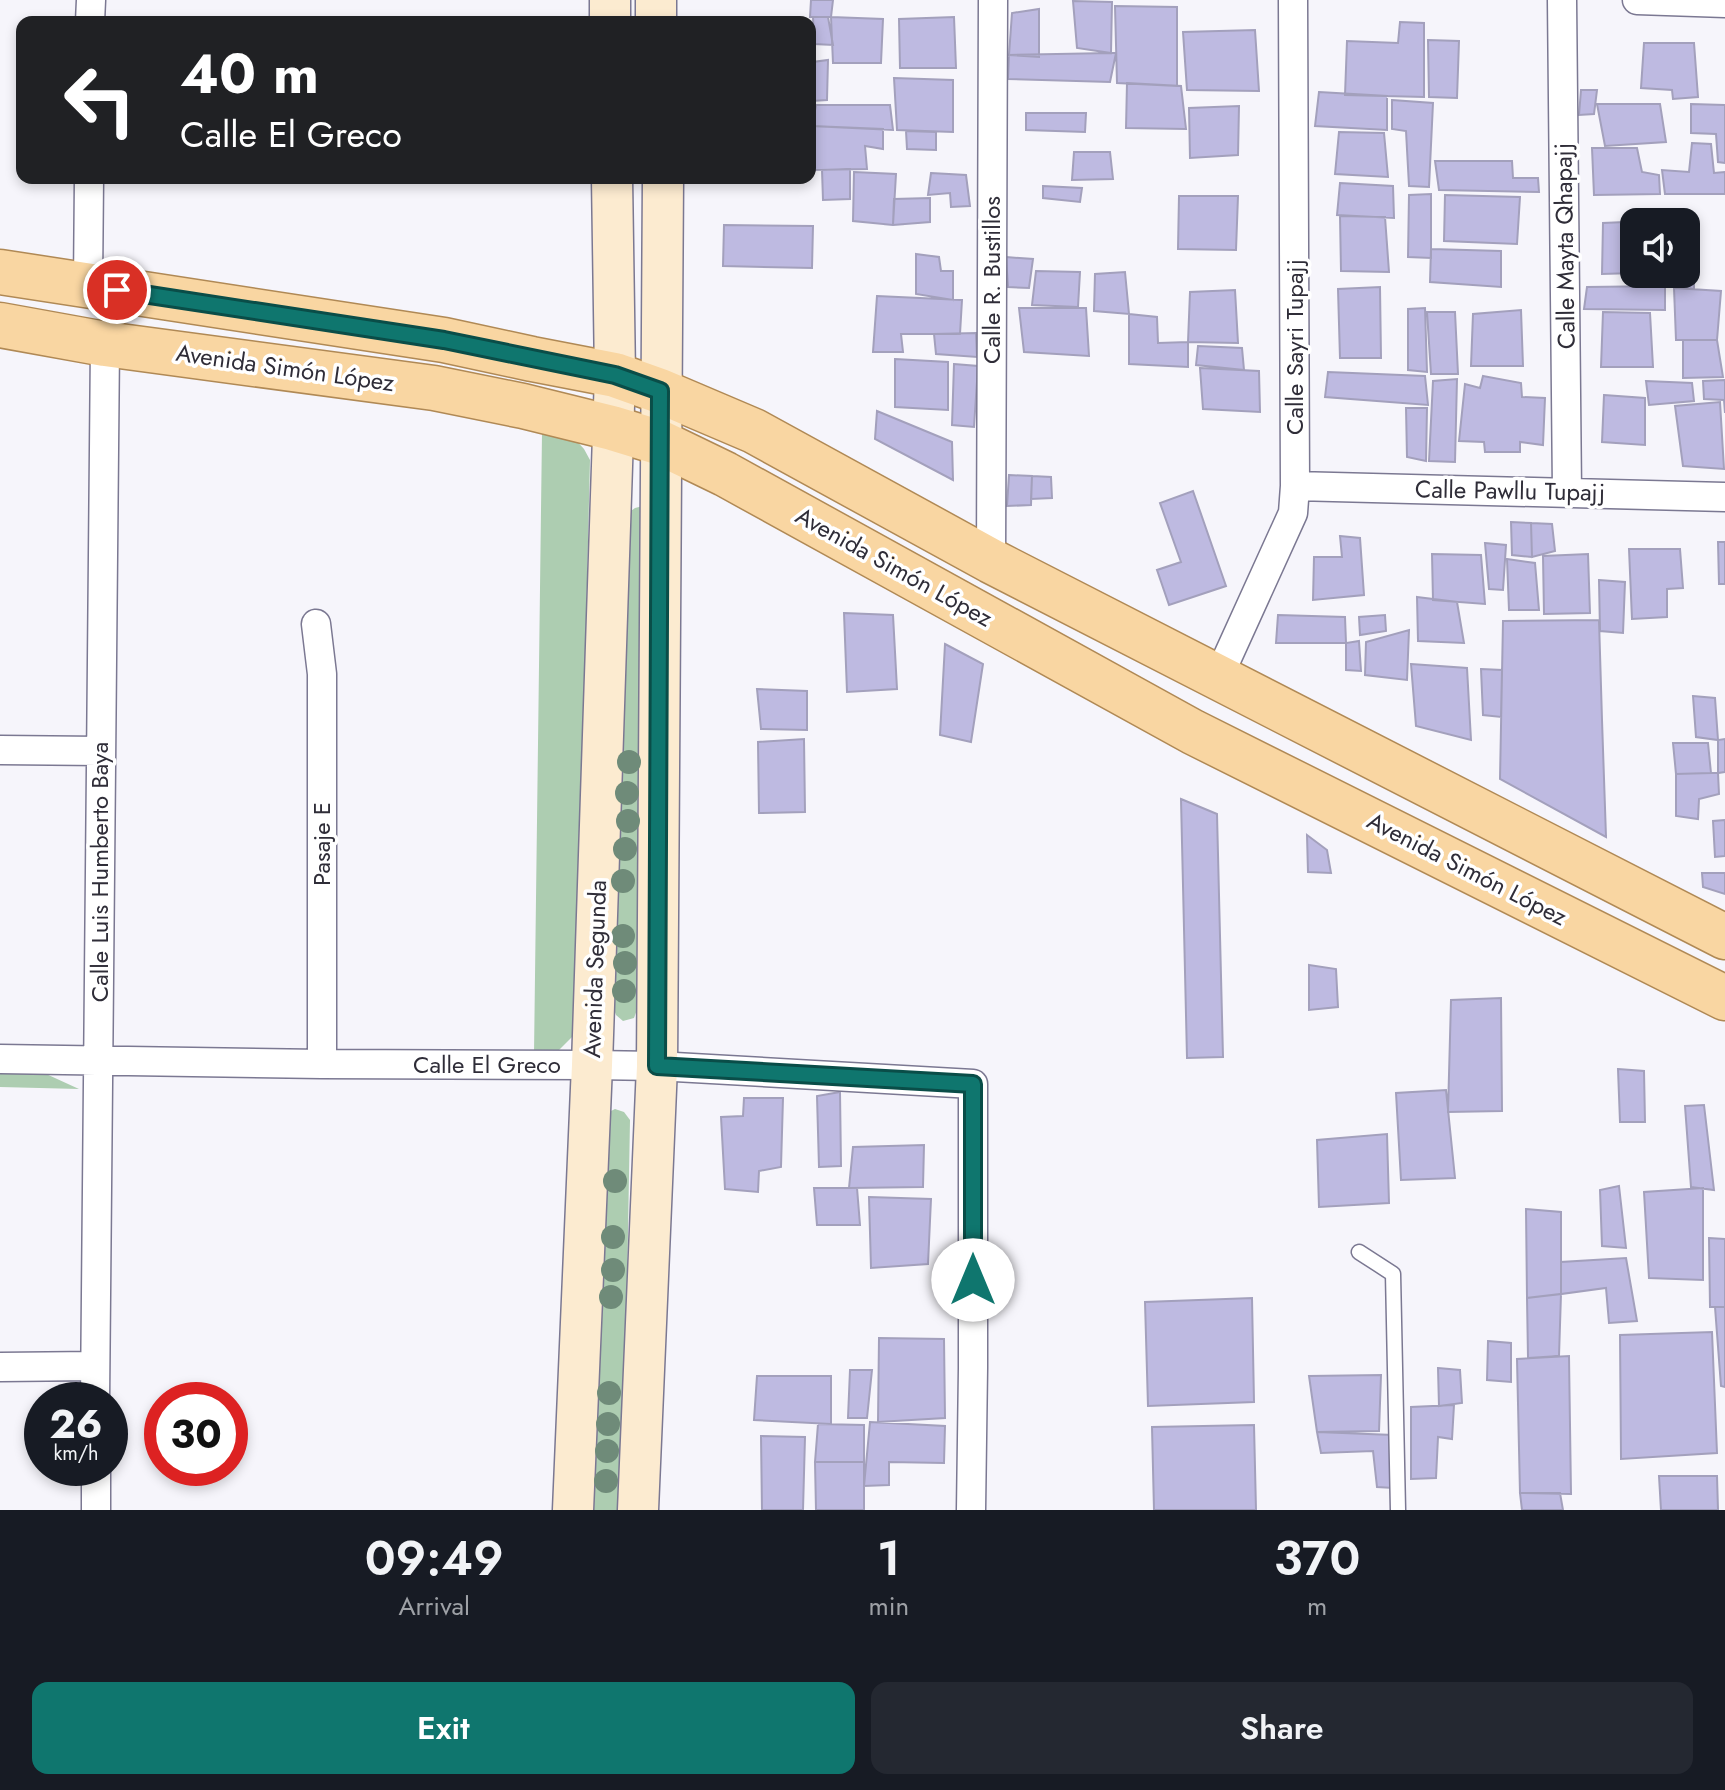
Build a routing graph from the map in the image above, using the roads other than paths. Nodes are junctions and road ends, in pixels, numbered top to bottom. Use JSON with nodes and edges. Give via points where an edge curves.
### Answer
{"nodes":[{"id":1,"x":993,"y":0,"type":"edge"},
{"id":2,"x":1293,"y":0,"type":"edge"},
{"id":3,"x":1562,"y":0,"type":"edge"},
{"id":4,"x":1637,"y":0,"type":"edge"},
{"id":5,"x":1725,"y":3,"type":"edge"},
{"id":6,"x":89,"y":184,"type":"edge"},
{"id":7,"x":612,"y":184,"type":"edge"},
{"id":8,"x":663,"y":184,"type":"edge"},
{"id":9,"x":0,"y":272,"type":"edge"},
{"id":10,"x":88,"y":285,"type":"junction"},
{"id":11,"x":0,"y":325,"type":"edge"},
{"id":12,"x":105,"y":344,"type":"junction"},
{"id":13,"x":615,"y":375,"type":"junction"},
{"id":14,"x":660,"y":391,"type":"junction"},
{"id":15,"x":612,"y":428,"type":"junction"},
{"id":16,"x":661,"y":443,"type":"junction"},
{"id":17,"x":1295,"y":486,"type":"junction"},
{"id":18,"x":1567,"y":492,"type":"junction"},
{"id":19,"x":1725,"y":497,"type":"edge"},
{"id":20,"x":991,"y":561,"type":"junction"},
{"id":21,"x":316,"y":624,"type":"dead end"},
{"id":22,"x":1218,"y":678,"type":"junction"},
{"id":23,"x":0,"y":750,"type":"edge"},
{"id":24,"x":101,"y":751,"type":"junction"},
{"id":25,"x":1725,"y":937,"type":"edge"},
{"id":26,"x":1725,"y":998,"type":"edge"},
{"id":27,"x":0,"y":1059,"type":"edge"},
{"id":28,"x":99,"y":1060,"type":"junction"},
{"id":29,"x":322,"y":1064,"type":"junction"},
{"id":30,"x":592,"y":1065,"type":"junction"},
{"id":31,"x":657,"y":1066,"type":"junction"},
{"id":32,"x":1359,"y":1252,"type":"dead end"},
{"id":33,"x":94,"y":1366,"type":"junction"},
{"id":34,"x":0,"y":1367,"type":"edge"},
{"id":35,"x":94,"y":1382,"type":"edge"},
{"id":36,"x":96,"y":1486,"type":"edge"},
{"id":37,"x":96,"y":1510,"type":"edge"},
{"id":38,"x":573,"y":1510,"type":"edge"},
{"id":39,"x":638,"y":1510,"type":"edge"},
{"id":40,"x":971,"y":1510,"type":"edge"},
{"id":41,"x":1398,"y":1510,"type":"edge"}],
"edges":[{"from":1,"to":20,"type":"street","name":"Calle R. Bustillos"},
{"from":2,"to":17,"type":"street","name":"Calle Sayri Tupajj"},
{"from":3,"to":18,"type":"street","name":"Calle Mayta Qhapajj"},
{"from":4,"to":5,"type":"street"},
{"from":6,"to":10,"type":"street"},
{"from":7,"to":13,"type":"main road","name":"Avenida Segunda"},
{"from":8,"to":14,"type":"main road"},
{"from":9,"to":10,"type":"main road"},
{"from":10,"to":13,"type":"main road","via":[[444,340]]},
{"from":11,"to":12,"type":"main road","name":"Avenida Simón López"},
{"from":12,"to":15,"type":"main road","name":"Avenida Simón López","via":[[434,388]]},
{"from":12,"to":24,"type":"street","name":"Calle Luis Humberto Baya"},
{"from":13,"to":14,"type":"main road"},
{"from":13,"to":15,"type":"main road","name":"Avenida Segunda"},
{"from":14,"to":16,"type":"main road"},
{"from":14,"to":20,"type":"main road","via":[[754,431]]},
{"from":15,"to":16,"type":"main road","name":"Avenida Simón López"},
{"from":15,"to":30,"type":"main road","name":"Avenida Segunda"},
{"from":16,"to":26,"type":"main road","name":"Avenida Simón López","via":[[1193,732]]},
{"from":16,"to":31,"type":"main road"},
{"from":17,"to":18,"type":"street","name":"Calle Pawllu Tupajj"},
{"from":17,"to":22,"type":"street","name":"Calle Sayri Tupajj","via":[[1293,513]]},
{"from":18,"to":19,"type":"street","name":"Calle Pawllu Tupajj"},
{"from":20,"to":22,"type":"main road"},
{"from":21,"to":29,"type":"street","name":"Pasaje E","via":[[322,674]]},
{"from":22,"to":25,"type":"main road"},
{"from":23,"to":24,"type":"street"},
{"from":24,"to":28,"type":"street","name":"Calle Luis Humberto Baya"},
{"from":27,"to":28,"type":"street","name":"Calle El Greco"},
{"from":28,"to":29,"type":"street","name":"Calle El Greco"},
{"from":28,"to":33,"type":"street","name":"Calle Luis Humberto Baya"},
{"from":29,"to":30,"type":"street","name":"Calle El Greco"},
{"from":30,"to":31,"type":"street","name":"Calle El Greco"},
{"from":30,"to":38,"type":"main road","name":"Avenida Segunda"},
{"from":31,"to":39,"type":"main road"},
{"from":31,"to":40,"type":"street","name":"Calle El Greco","via":[[973,1084]]},
{"from":32,"to":41,"type":"lane","via":[[1393,1274]]},
{"from":33,"to":34,"type":"street"},
{"from":33,"to":35,"type":"street","name":"Calle Luis Humberto Baya"},
{"from":36,"to":37,"type":"street"}]}
